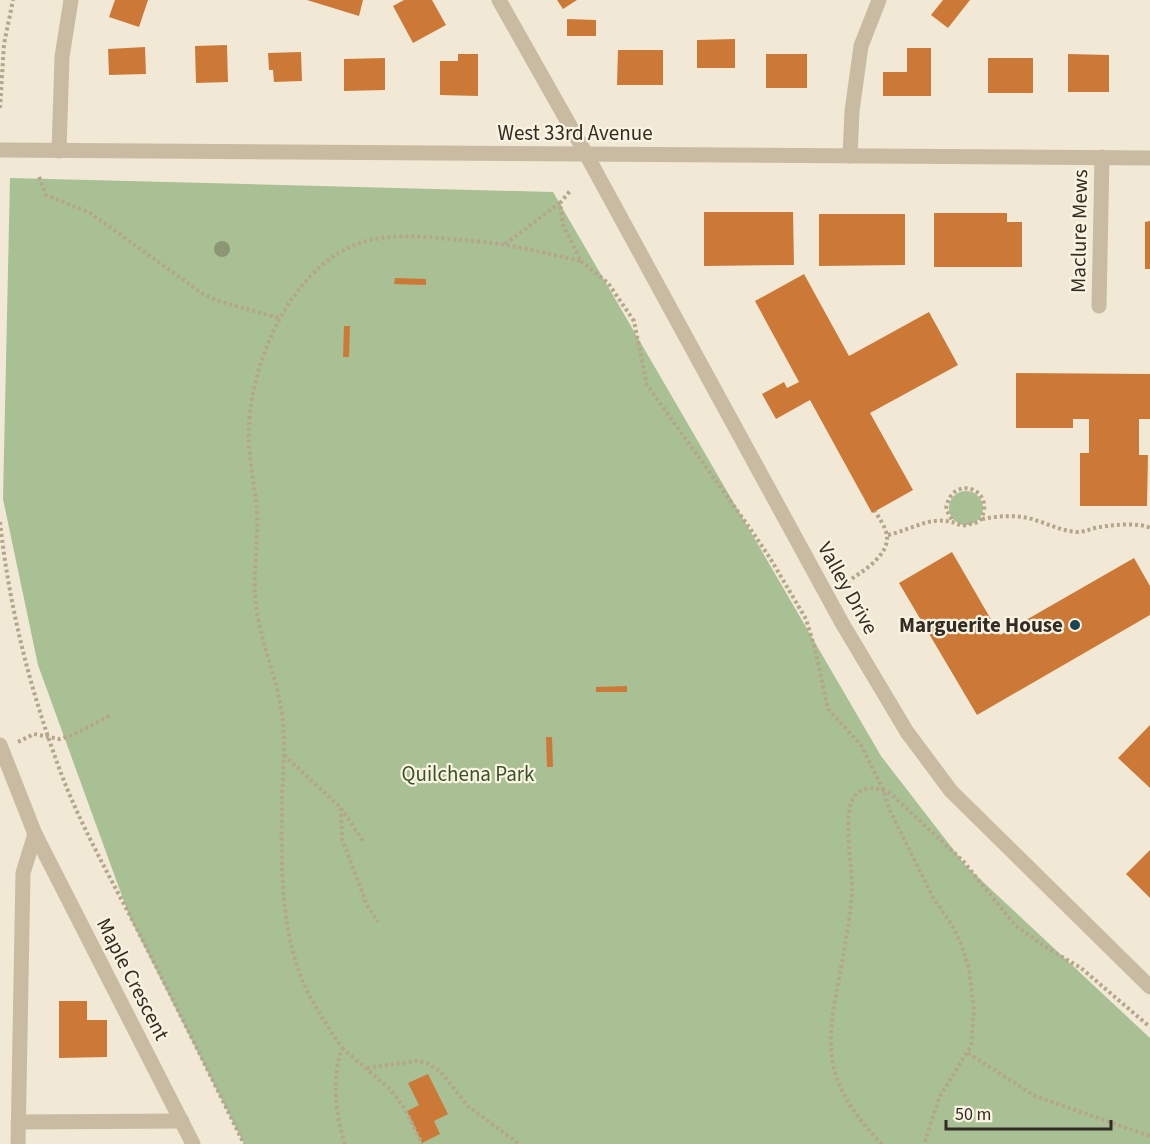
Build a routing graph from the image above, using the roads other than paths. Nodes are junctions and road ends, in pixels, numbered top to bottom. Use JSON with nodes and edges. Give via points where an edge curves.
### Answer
{"nodes":[{"id":1,"x":71,"y":0,"type":"edge"},
{"id":2,"x":499,"y":0,"type":"edge"},
{"id":3,"x":879,"y":0,"type":"edge"},
{"id":4,"x":0,"y":150,"type":"edge"},
{"id":5,"x":59,"y":151,"type":"junction"},
{"id":6,"x":586,"y":154,"type":"junction"},
{"id":7,"x":850,"y":156,"type":"junction"},
{"id":8,"x":1102,"y":157,"type":"junction"},
{"id":9,"x":1150,"y":158,"type":"edge"},
{"id":10,"x":1099,"y":306,"type":"dead end"},
{"id":11,"x":0,"y":745,"type":"edge"},
{"id":12,"x":35,"y":834,"type":"junction"},
{"id":13,"x":1150,"y":987,"type":"edge"},
{"id":14,"x":182,"y":1121,"type":"junction"},
{"id":15,"x":18,"y":1122,"type":"junction"},
{"id":16,"x":18,"y":1144,"type":"edge"},
{"id":17,"x":193,"y":1144,"type":"edge"}],
"edges":[{"from":1,"to":5,"type":"street","via":[[62,57]]},
{"from":2,"to":6,"type":"street","name":"Valley Drive"},
{"from":3,"to":7,"type":"street","via":[[861,46]]},
{"from":4,"to":5,"type":"street","name":"West 33rd Avenue"},
{"from":5,"to":6,"type":"street","name":"West 33rd Avenue"},
{"from":6,"to":7,"type":"street","name":"West 33rd Avenue"},
{"from":6,"to":13,"type":"street","name":"Valley Drive","via":[[842,623],[907,732],[951,791]]},
{"from":7,"to":8,"type":"street","name":"West 33rd Avenue"},
{"from":8,"to":9,"type":"street","name":"West 33rd Avenue"},
{"from":8,"to":10,"type":"street","name":"Maclure Mews"},
{"from":11,"to":12,"type":"street","name":"Maple Crescent"},
{"from":12,"to":14,"type":"street","name":"Maple Crescent"},
{"from":12,"to":15,"type":"street","via":[[23,873]]},
{"from":14,"to":15,"type":"street"},
{"from":14,"to":17,"type":"street","name":"Maple Crescent"},
{"from":15,"to":16,"type":"street"}]}
